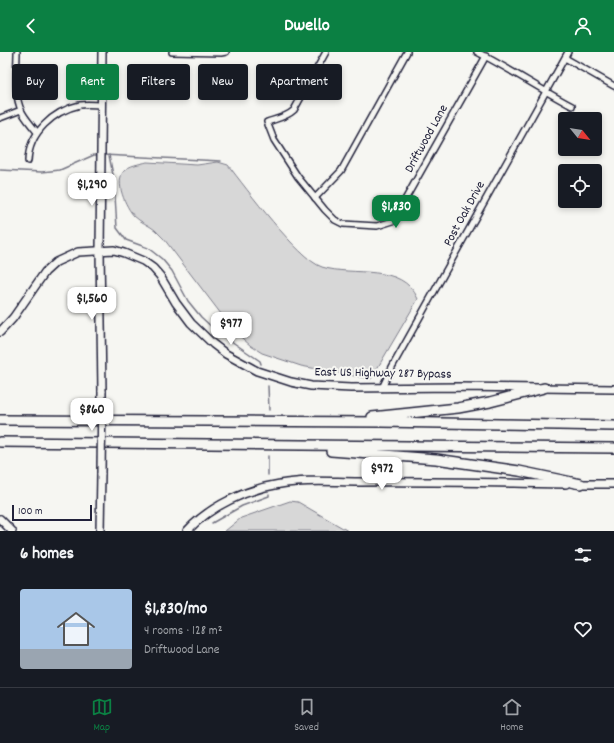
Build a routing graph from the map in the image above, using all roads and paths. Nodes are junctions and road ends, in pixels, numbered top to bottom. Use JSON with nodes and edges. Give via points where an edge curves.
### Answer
{"nodes":[{"id":1,"x":17,"y":52,"type":"edge"},
{"id":2,"x":102,"y":52,"type":"edge"},
{"id":3,"x":172,"y":52,"type":"edge"},
{"id":4,"x":223,"y":52,"type":"edge"},
{"id":5,"x":326,"y":52,"type":"edge"},
{"id":6,"x":407,"y":52,"type":"edge"},
{"id":7,"x":477,"y":52,"type":"edge"},
{"id":8,"x":568,"y":52,"type":"edge"},
{"id":9,"x":486,"y":56,"type":"junction"},
{"id":10,"x":565,"y":58,"type":"junction"},
{"id":11,"x":614,"y":86,"type":"edge"},
{"id":12,"x":546,"y":92,"type":"junction"},
{"id":13,"x":102,"y":104,"type":"junction"},
{"id":14,"x":572,"y":106,"type":"dead end"},
{"id":15,"x":21,"y":110,"type":"junction"},
{"id":16,"x":0,"y":118,"type":"edge"},
{"id":17,"x":37,"y":132,"type":"junction"},
{"id":18,"x":28,"y":161,"type":"dead end"},
{"id":19,"x":315,"y":198,"type":"junction"},
{"id":20,"x":100,"y":251,"type":"junction"},
{"id":21,"x":0,"y":332,"type":"edge"},
{"id":22,"x":382,"y":388,"type":"junction"},
{"id":23,"x":544,"y":388,"type":"junction"},
{"id":24,"x":614,"y":389,"type":"edge"},
{"id":25,"x":0,"y":420,"type":"edge"},
{"id":26,"x":324,"y":422,"type":"junction"},
{"id":27,"x":614,"y":426,"type":"edge"},
{"id":28,"x":0,"y":442,"type":"edge"},
{"id":29,"x":296,"y":445,"type":"junction"},
{"id":30,"x":614,"y":448,"type":"edge"},
{"id":31,"x":581,"y":484,"type":"junction"},
{"id":32,"x":614,"y":484,"type":"edge"},
{"id":33,"x":0,"y":519,"type":"edge"},
{"id":34,"x":12,"y":531,"type":"edge"},
{"id":35,"x":100,"y":531,"type":"edge"},
{"id":36,"x":187,"y":531,"type":"edge"}],
"edges":[{"from":1,"to":15,"type":"street","via":[[17,91]]},
{"from":2,"to":13,"type":"main road"},
{"from":3,"to":4,"type":"street"},
{"from":5,"to":19,"type":"street","name":"Driftwood Lane","via":[[294,110],[290,114],[267,122],[274,140]]},
{"from":6,"to":19,"type":"street","via":[[341,171]]},
{"from":7,"to":9,"type":"street"},
{"from":8,"to":10,"type":"street","name":"Post Oak Drive"},
{"from":9,"to":12,"type":"street"},
{"from":9,"to":19,"type":"street","name":"Driftwood Lane","via":[[393,221],[378,226],[339,223]]},
{"from":10,"to":11,"type":"street"},
{"from":10,"to":12,"type":"street","name":"Post Oak Drive"},
{"from":12,"to":14,"type":"street"},
{"from":12,"to":22,"type":"street","name":"Post Oak Drive","via":[[395,360]]},
{"from":13,"to":17,"type":"street","via":[[80,105],[67,109],[56,114]]},
{"from":13,"to":20,"type":"main road"},
{"from":15,"to":16,"type":"street"},
{"from":15,"to":17,"type":"street"},
{"from":17,"to":18,"type":"street"},
{"from":20,"to":21,"type":"main road","name":"East US Highway 287 Bypass","via":[[78,252],[56,262]]},
{"from":20,"to":22,"type":"main road","name":"East US Highway 287 Bypass","via":[[124,252],[153,268],[191,323],[226,354],[257,371],[311,386]]},
{"from":20,"to":35,"type":"main road","bridge":true},
{"from":22,"to":23,"type":"main road","name":"East US Highway 287 Bypass"},
{"from":23,"to":24,"type":"main road","name":"East US Highway 287 Bypass"},
{"from":23,"to":26,"type":"highway","via":[[458,408]]},
{"from":25,"to":26,"type":"highway"},
{"from":26,"to":27,"type":"highway"},
{"from":28,"to":29,"type":"highway"},
{"from":29,"to":30,"type":"highway"},
{"from":29,"to":31,"type":"highway","via":[[311,450],[436,459],[519,471]]},
{"from":31,"to":32,"type":"main road"},
{"from":31,"to":36,"type":"main road","via":[[281,483],[247,492],[200,519]]},
{"from":33,"to":34,"type":"main road"}]}
